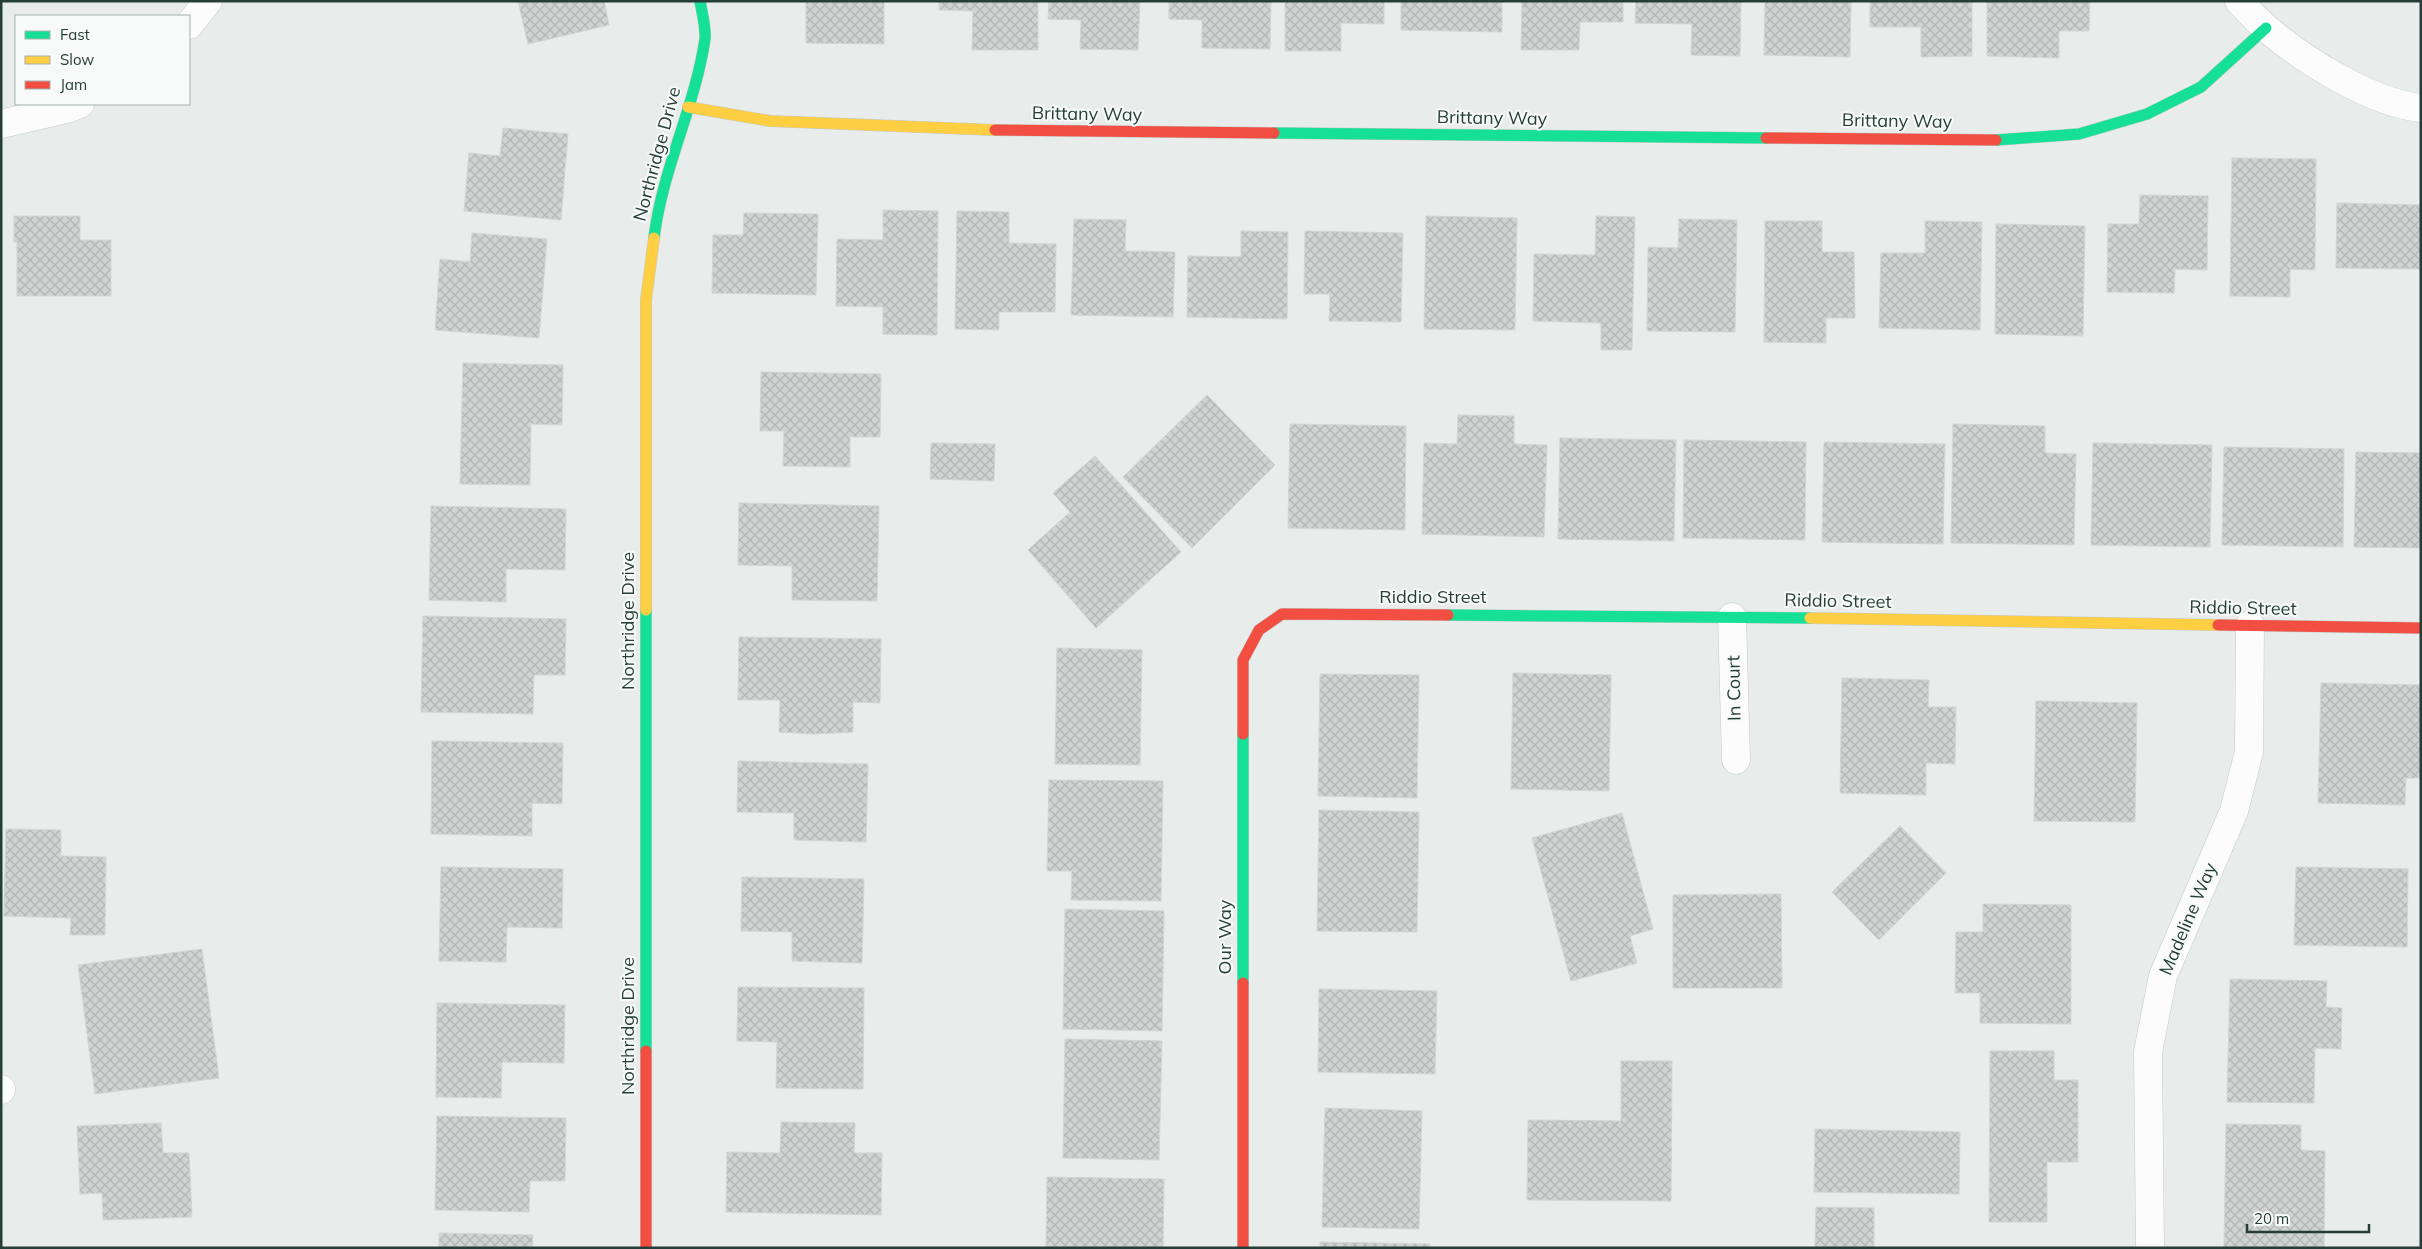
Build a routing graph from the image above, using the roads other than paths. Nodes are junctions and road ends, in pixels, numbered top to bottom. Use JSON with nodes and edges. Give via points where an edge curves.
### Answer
{"nodes":[{"id":1,"x":208,"y":1,"type":"edge"},
{"id":2,"x":700,"y":1,"type":"edge"},
{"id":3,"x":2239,"y":1,"type":"edge"},
{"id":4,"x":190,"y":24,"type":"edge"},
{"id":5,"x":2266,"y":28,"type":"junction"},
{"id":6,"x":78,"y":105,"type":"edge"},
{"id":7,"x":688,"y":107,"type":"junction"},
{"id":8,"x":2421,"y":108,"type":"edge"},
{"id":9,"x":1,"y":124,"type":"edge"},
{"id":10,"x":1732,"y":617,"type":"junction"},
{"id":11,"x":2250,"y":625,"type":"junction"},
{"id":12,"x":2421,"y":628,"type":"edge"},
{"id":13,"x":1259,"y":630,"type":"joint"},
{"id":14,"x":1736,"y":760,"type":"dead end"},
{"id":15,"x":646,"y":1248,"type":"edge"},
{"id":16,"x":1243,"y":1248,"type":"edge"},
{"id":17,"x":2150,"y":1248,"type":"edge"}],
"edges":[{"from":1,"to":4,"type":"street"},
{"from":2,"to":7,"type":"street","name":"Northridge Drive","via":[[705,37]]},
{"from":3,"to":5,"type":"street"},
{"from":5,"to":7,"type":"street","name":"Brittany Way","via":[[2202,87],[2147,114],[2079,134],[2014,140],[959,130],[770,121]]},
{"from":5,"to":8,"type":"street","via":[[2320,68],[2376,96]]},
{"from":6,"to":9,"type":"street"},
{"from":7,"to":15,"type":"street","name":"Northridge Drive","via":[[657,210],[646,300]]},
{"from":10,"to":11,"type":"street","name":"Riddio Street"},
{"from":10,"to":13,"type":"street","name":"Riddio Street","via":[[1282,614]]},
{"from":10,"to":14,"type":"street","name":"In Court"},
{"from":11,"to":12,"type":"street","name":"Riddio Street"},
{"from":11,"to":17,"type":"street","name":"Madeline Way","via":[[2249,752],[2234,811],[2163,976],[2148,1052]]},
{"from":13,"to":16,"type":"street","name":"Our Way","via":[[1243,660]]}]}
